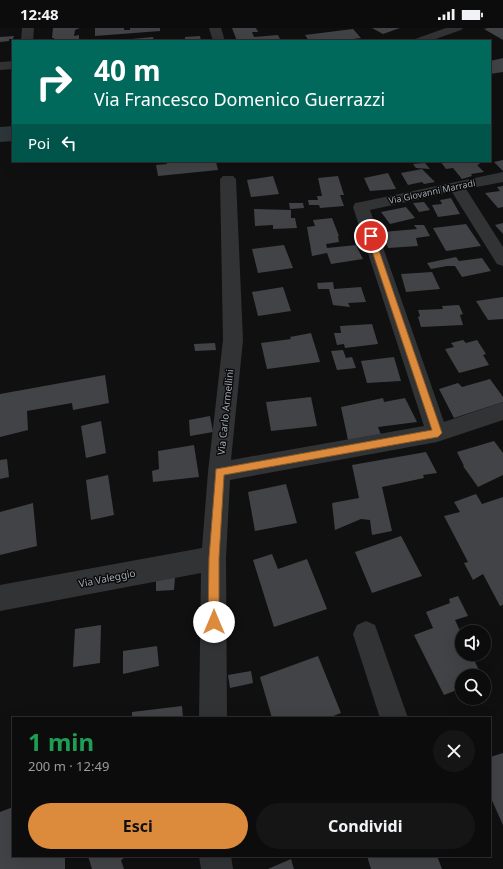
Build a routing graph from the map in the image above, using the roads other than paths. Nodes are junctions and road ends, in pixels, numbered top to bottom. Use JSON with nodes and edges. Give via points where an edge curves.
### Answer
{"nodes":[{"id":1,"x":28,"y":28,"type":"edge"},
{"id":2,"x":215,"y":28,"type":"edge"},
{"id":3,"x":449,"y":29,"type":"edge"},
{"id":4,"x":27,"y":40,"type":"edge"},
{"id":5,"x":219,"y":40,"type":"edge"},
{"id":6,"x":422,"y":40,"type":"edge"},
{"id":7,"x":12,"y":65,"type":"edge"},
{"id":8,"x":0,"y":66,"type":"edge"},
{"id":9,"x":503,"y":177,"type":"edge"},
{"id":10,"x":228,"y":179,"type":"dead end"},
{"id":11,"x":456,"y":186,"type":"junction"},
{"id":12,"x":503,"y":260,"type":"edge"},
{"id":13,"x":500,"y":417,"type":"edge"},
{"id":14,"x":438,"y":433,"type":"junction"},
{"id":15,"x":219,"y":472,"type":"junction"},
{"id":16,"x":214,"y":558,"type":"junction"},
{"id":17,"x":0,"y":598,"type":"edge"},
{"id":18,"x":366,"y":634,"type":"dead end"},
{"id":19,"x":213,"y":717,"type":"edge"},
{"id":20,"x":394,"y":717,"type":"edge"},
{"id":21,"x":215,"y":857,"type":"edge"},
{"id":22,"x":217,"y":869,"type":"edge"}],
"edges":[{"from":1,"to":4,"type":"street"},
{"from":2,"to":5,"type":"street"},
{"from":3,"to":6,"type":"street"},
{"from":7,"to":8,"type":"street"},
{"from":9,"to":11,"type":"street","name":"Via Giovanni Marradi"},
{"from":10,"to":15,"type":"street","name":"Via Carlo Armellini","via":[[233,340]]},
{"from":11,"to":12,"type":"street"},
{"from":11,"to":14,"type":"street","name":"Via Giovanni Marradi","via":[[361,207]]},
{"from":13,"to":14,"type":"street"},
{"from":14,"to":15,"type":"street"},
{"from":15,"to":16,"type":"street","name":"Via Carlo Armellini"},
{"from":16,"to":17,"type":"street","name":"Via Valeggio"},
{"from":16,"to":19,"type":"street","name":"Via Carlo Armellini"},
{"from":18,"to":20,"type":"street"},
{"from":21,"to":22,"type":"street"}]}
